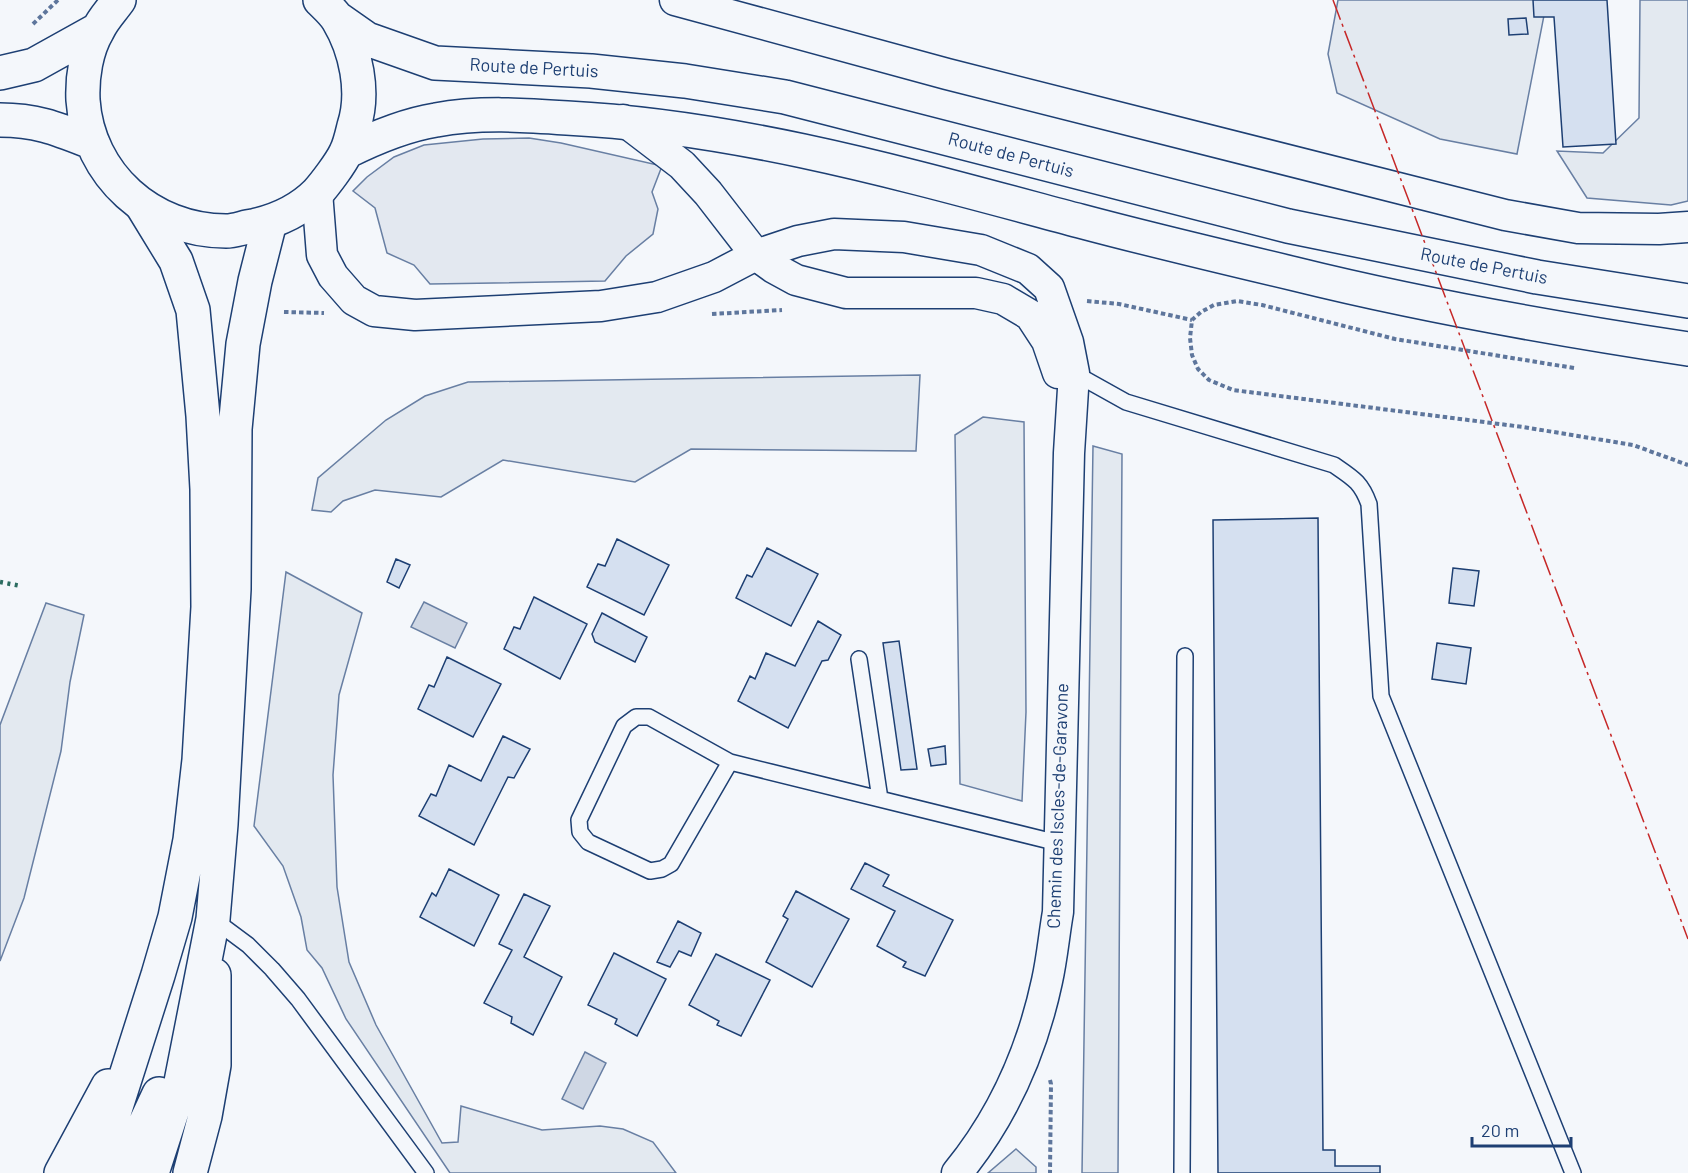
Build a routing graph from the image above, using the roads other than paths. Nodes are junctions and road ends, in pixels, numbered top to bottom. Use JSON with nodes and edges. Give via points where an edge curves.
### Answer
{"nodes":[{"id":1,"x":119,"y":0,"type":"edge"},
{"id":2,"x":675,"y":0,"type":"edge"},
{"id":3,"x":329,"y":9,"type":"edge"},
{"id":4,"x":97,"y":30,"type":"junction"},
{"id":5,"x":0,"y":73,"type":"edge"},
{"id":6,"x":0,"y":120,"type":"edge"},
{"id":7,"x":623,"y":120,"type":"junction"},
{"id":8,"x":92,"y":142,"type":"junction"},
{"id":9,"x":346,"y":152,"type":"junction"},
{"id":10,"x":317,"y":192,"type":"junction"},
{"id":11,"x":143,"y":207,"type":"junction"},
{"id":12,"x":270,"y":222,"type":"junction"},
{"id":13,"x":1688,"y":227,"type":"edge"},
{"id":14,"x":756,"y":255,"type":"junction"},
{"id":15,"x":1688,"y":301,"type":"edge"},
{"id":16,"x":1688,"y":349,"type":"edge"},
{"id":17,"x":1074,"y":373,"type":"junction"},
{"id":18,"x":1069,"y":453,"type":"junction"},
{"id":19,"x":1185,"y":656,"type":"dead end"},
{"id":20,"x":859,"y":659,"type":"dead end"},
{"id":21,"x":730,"y":762,"type":"junction"},
{"id":22,"x":880,"y":799,"type":"junction"},
{"id":23,"x":1058,"y":843,"type":"junction"},
{"id":24,"x":213,"y":919,"type":"junction"},
{"id":25,"x":192,"y":1018,"type":"junction"},
{"id":26,"x":141,"y":1026,"type":"junction"},
{"id":27,"x":61,"y":1173,"type":"edge"},
{"id":28,"x":95,"y":1173,"type":"edge"},
{"id":29,"x":122,"y":1173,"type":"edge"},
{"id":30,"x":152,"y":1173,"type":"edge"},
{"id":31,"x":190,"y":1173,"type":"edge"},
{"id":32,"x":426,"y":1173,"type":"edge"},
{"id":33,"x":957,"y":1173,"type":"edge"},
{"id":34,"x":1182,"y":1173,"type":"edge"},
{"id":35,"x":1573,"y":1173,"type":"edge"}],
"edges":[{"from":1,"to":4,"type":"main road"},
{"from":2,"to":13,"type":"street","via":[[947,74],[1504,215],[1578,228]]},
{"from":3,"to":9,"type":"main road","via":[[352,50],[358,84],[356,119]]},
{"from":3,"to":15,"type":"main road","name":"Route de Pertuis","via":[[367,39],[435,63],[591,71],[785,97],[1288,226],[1538,277]]},
{"from":4,"to":5,"type":"main road","via":[[34,65]]},
{"from":4,"to":8,"type":"main road","via":[[82,86]]},
{"from":6,"to":8,"type":"main road","via":[[44,124]]},
{"from":7,"to":9,"type":"main road","via":[[472,115],[434,120],[372,139]]},
{"from":7,"to":14,"type":"street","via":[[682,165]]},
{"from":7,"to":16,"type":"main road","via":[[832,156],[1083,222],[1396,297]]},
{"from":8,"to":11,"type":"main road","via":[[104,168]]},
{"from":9,"to":10,"type":"main road"},
{"from":10,"to":12,"type":"main road"},
{"from":10,"to":14,"type":"street","via":[[322,255],[333,276],[354,300],[374,311],[415,315],[601,306],[657,297],[714,277]]},
{"from":11,"to":12,"type":"main road","via":[[183,226],[216,230]]},
{"from":11,"to":26,"type":"main road","via":[[176,261],[193,310],[207,479],[208,608],[190,840],[175,916]]},
{"from":12,"to":24,"type":"main road","via":[[243,345],[235,429],[234,589]]},
{"from":14,"to":17,"type":"street","via":[[798,240],[834,234],[904,237],[981,250],[1028,269],[1049,288]]},
{"from":14,"to":18,"type":"street","via":[[796,280],[846,293],[976,293],[1003,299],[1030,315],[1047,341],[1059,375]]},
{"from":17,"to":18,"type":"street"},
{"from":17,"to":35,"type":"lane","via":[[1126,402],[1334,465],[1358,481],[1364,490],[1369,504],[1381,696]]},
{"from":18,"to":23,"type":"street","name":"Chemin des Iscles-de-Garavone"},
{"from":19,"to":34,"type":"lane"},
{"from":20,"to":22,"type":"lane"},
{"from":21,"to":21,"type":"lane","via":[[649,717],[636,717],[624,726],[579,820],[580,832],[588,842],[650,871],[662,869],[671,864]]},
{"from":21,"to":22,"type":"lane"},
{"from":22,"to":23,"type":"lane"},
{"from":23,"to":33,"type":"street","name":"Chemin des Iscles-de-Garavone","via":[[1058,912],[1047,981],[1031,1038],[1016,1081]]},
{"from":24,"to":25,"type":"main road"},
{"from":24,"to":31,"type":"main road","via":[[214,1065]]},
{"from":24,"to":32,"type":"lane","via":[[248,945],[298,999]]},
{"from":25,"to":29,"type":"main road"},
{"from":25,"to":30,"type":"main road","via":[[180,1087]]},
{"from":26,"to":27,"type":"main road"},
{"from":26,"to":28,"type":"main road"}]}
